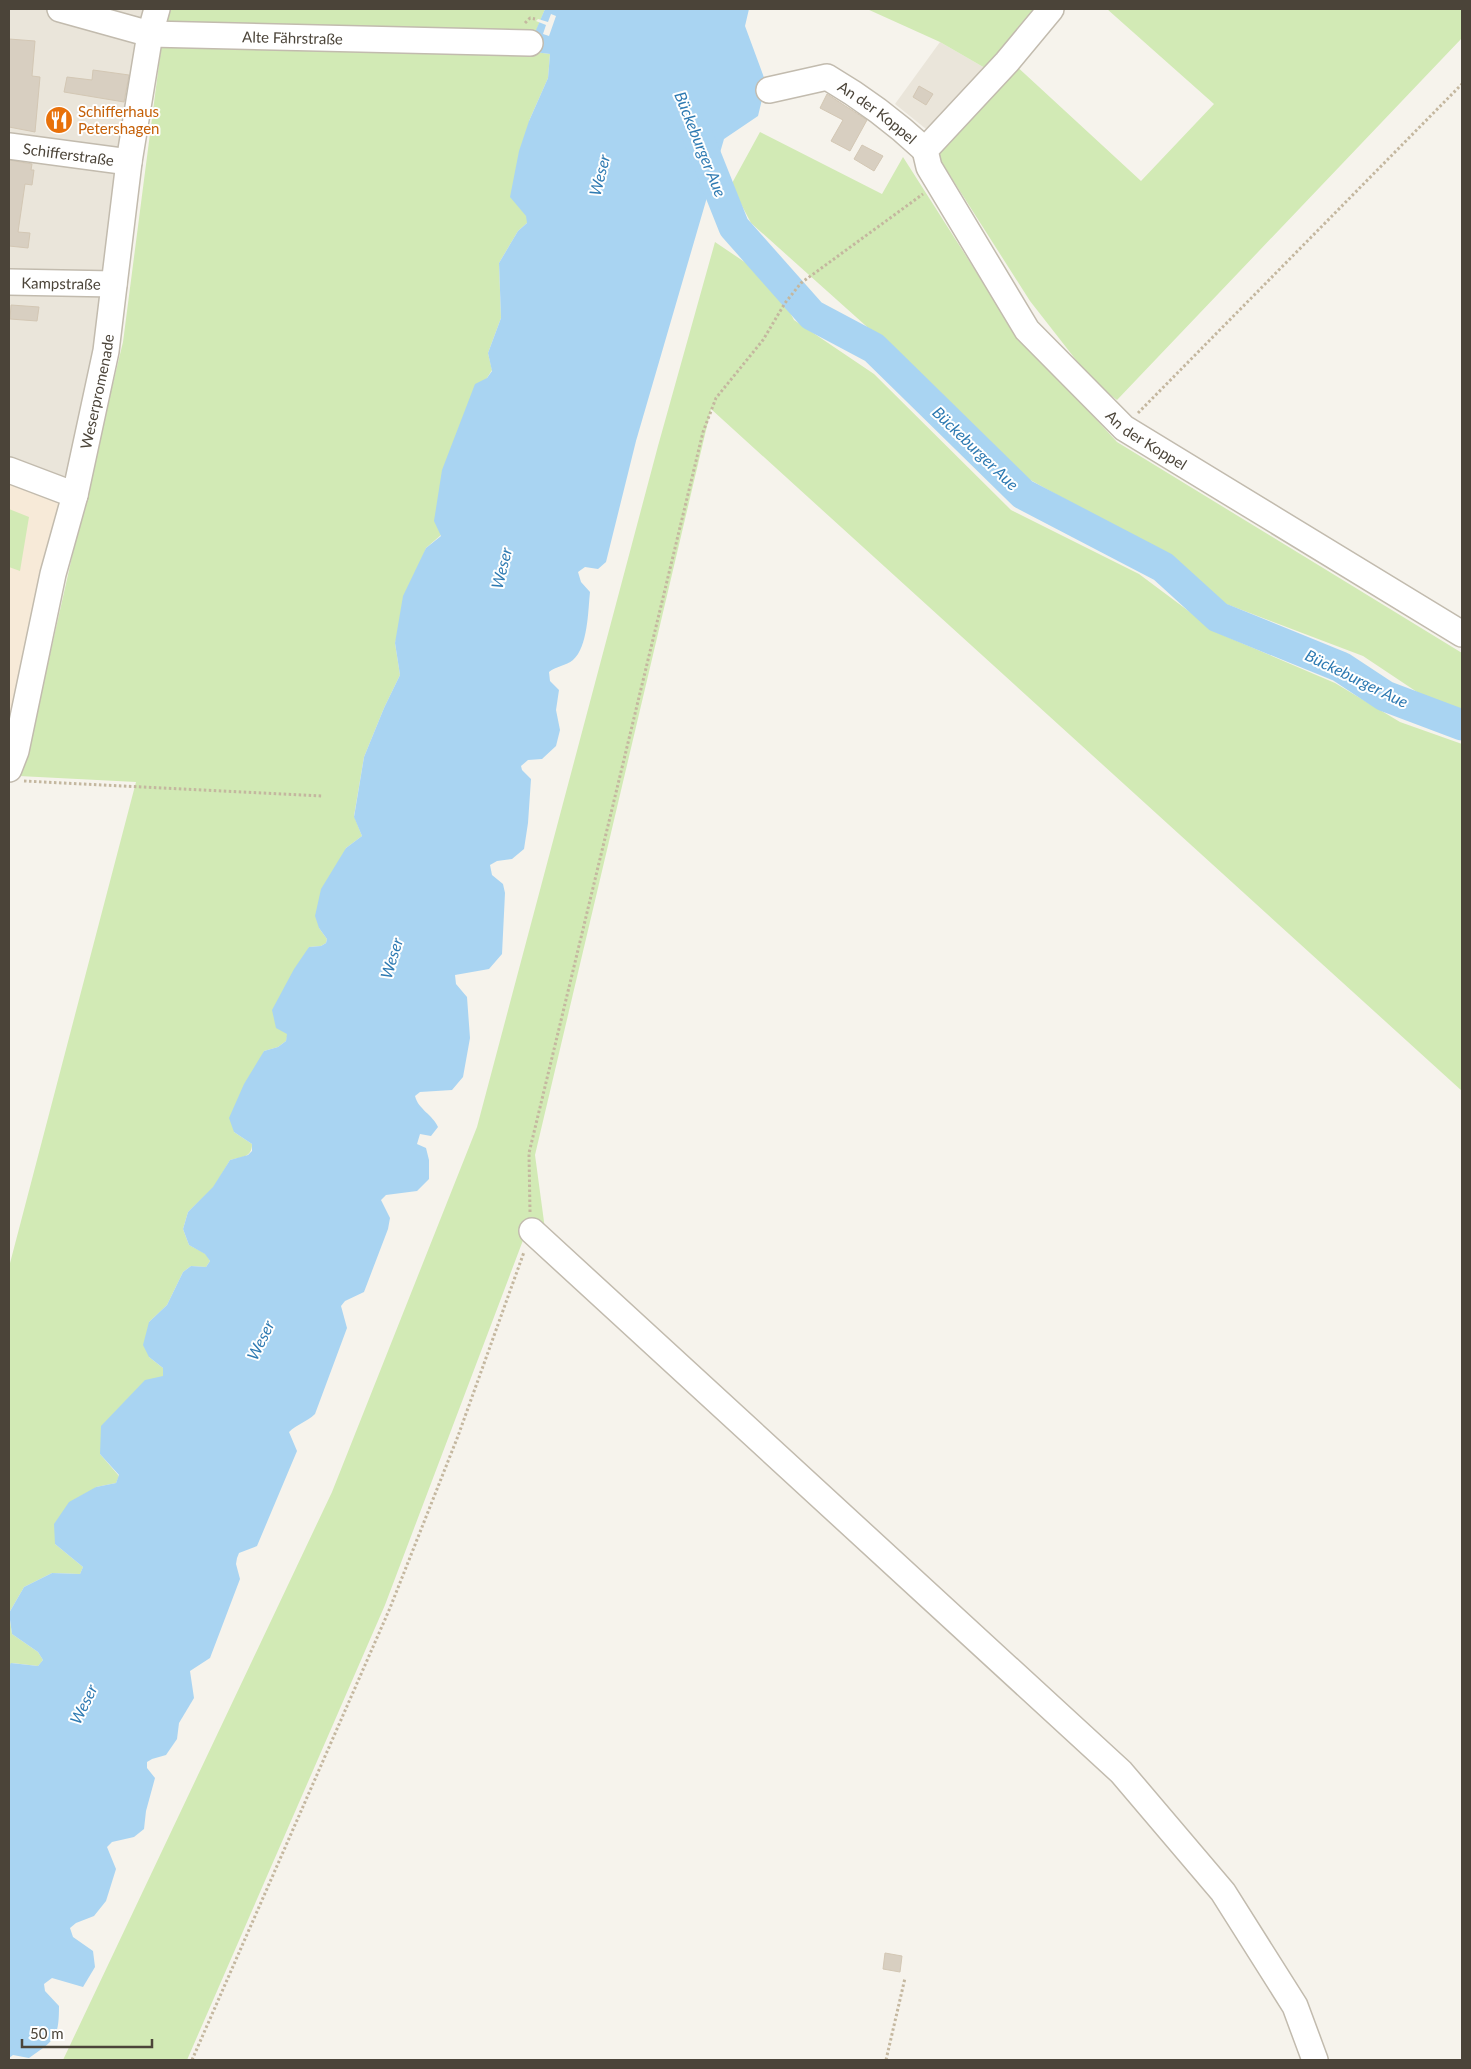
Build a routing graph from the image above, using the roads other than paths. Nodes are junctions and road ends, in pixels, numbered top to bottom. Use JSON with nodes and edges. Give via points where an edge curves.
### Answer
{"nodes":[{"id":1,"x":60,"y":9,"type":"edge"},
{"id":2,"x":157,"y":9,"type":"edge"},
{"id":3,"x":1051,"y":9,"type":"edge"},
{"id":4,"x":150,"y":34,"type":"junction"},
{"id":5,"x":530,"y":43,"type":"dead end"},
{"id":6,"x":769,"y":90,"type":"dead end"},
{"id":7,"x":9,"y":146,"type":"edge"},
{"id":8,"x":925,"y":150,"type":"junction"},
{"id":9,"x":129,"y":162,"type":"junction"},
{"id":10,"x":9,"y":282,"type":"edge"},
{"id":11,"x":114,"y":284,"type":"junction"},
{"id":12,"x":9,"y":470,"type":"edge"},
{"id":13,"x":75,"y":495,"type":"junction"},
{"id":14,"x":1462,"y":634,"type":"edge"},
{"id":15,"x":14,"y":775,"type":"edge"},
{"id":16,"x":532,"y":1231,"type":"road end"},
{"id":17,"x":1315,"y":2060,"type":"edge"}],
"edges":[{"from":1,"to":4,"type":"street","name":"Alte Fährstraße"},
{"from":2,"to":4,"type":"street","name":"Weserpromenade"},
{"from":3,"to":8,"type":"street","name":"An der Koppel","via":[[1007,62]]},
{"from":4,"to":5,"type":"street","name":"Alte Fährstraße"},
{"from":4,"to":9,"type":"street","name":"Weserpromenade"},
{"from":6,"to":8,"type":"street","name":"An der Koppel","via":[[827,77],[895,122]]},
{"from":7,"to":9,"type":"street","name":"Schifferstraße"},
{"from":8,"to":14,"type":"street","name":"An der Koppel","via":[[929,167],[938,183],[1027,330],[1124,428]]},
{"from":9,"to":11,"type":"street","name":"Weserpromenade"},
{"from":10,"to":11,"type":"street","name":"Kampstraße"},
{"from":11,"to":13,"type":"street","name":"Weserpromenade","via":[[106,351]]},
{"from":12,"to":13,"type":"street"},
{"from":13,"to":15,"type":"street","name":"Weserpromenade","via":[[53,574],[16,751]]},
{"from":16,"to":17,"type":"street","via":[[1121,1772],[1222,1892],[1295,2006]]}]}
